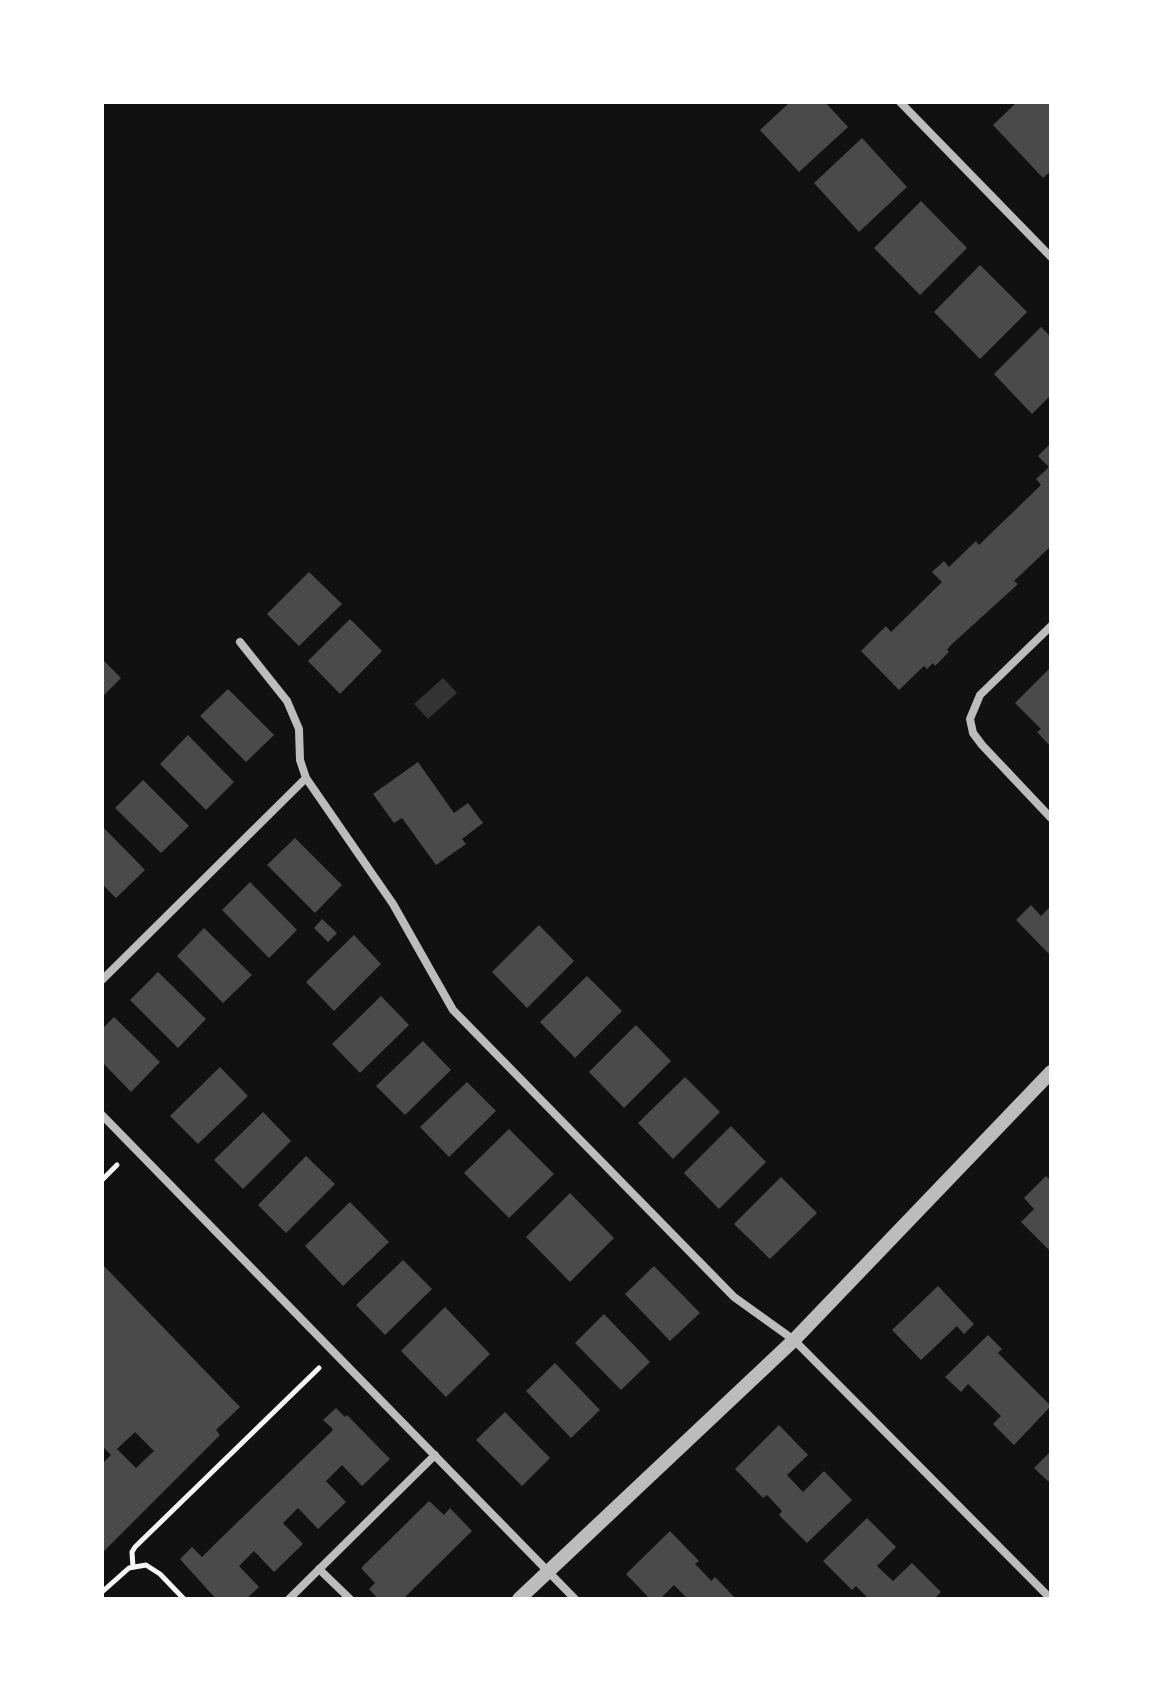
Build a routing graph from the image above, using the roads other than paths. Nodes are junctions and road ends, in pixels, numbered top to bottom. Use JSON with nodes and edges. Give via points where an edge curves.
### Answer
{"nodes":[{"id":1,"x":900,"y":102,"type":"edge"},
{"id":2,"x":1051,"y":257,"type":"edge"},
{"id":3,"x":1051,"y":626,"type":"edge"},
{"id":4,"x":240,"y":642,"type":"dead end"},
{"id":5,"x":306,"y":778,"type":"junction"},
{"id":6,"x":1051,"y":818,"type":"edge"},
{"id":7,"x":102,"y":980,"type":"edge"},
{"id":8,"x":1051,"y":1072,"type":"edge"},
{"id":9,"x":102,"y":1117,"type":"edge"},
{"id":10,"x":794,"y":1340,"type":"junction"},
{"id":11,"x":435,"y":1455,"type":"junction"},
{"id":12,"x":319,"y":1569,"type":"junction"},
{"id":13,"x":549,"y":1571,"type":"junction"},
{"id":14,"x":289,"y":1599,"type":"edge"},
{"id":15,"x":350,"y":1599,"type":"edge"},
{"id":16,"x":519,"y":1599,"type":"edge"},
{"id":17,"x":575,"y":1599,"type":"edge"},
{"id":18,"x":1051,"y":1599,"type":"edge"}],
"edges":[{"from":1,"to":2,"type":"street"},
{"from":3,"to":6,"type":"street","via":[[980,695],[970,719],[982,745]]},
{"from":4,"to":5,"type":"street","via":[[295,715]]},
{"from":5,"to":7,"type":"street"},
{"from":5,"to":10,"type":"street","via":[[393,904],[453,1010],[734,1297]]},
{"from":8,"to":10,"type":"street"},
{"from":9,"to":11,"type":"street"},
{"from":10,"to":13,"type":"street"},
{"from":10,"to":18,"type":"street"},
{"from":11,"to":12,"type":"street"},
{"from":11,"to":13,"type":"street"},
{"from":12,"to":14,"type":"street"},
{"from":12,"to":15,"type":"street"},
{"from":13,"to":16,"type":"street"},
{"from":13,"to":17,"type":"street"}]}
